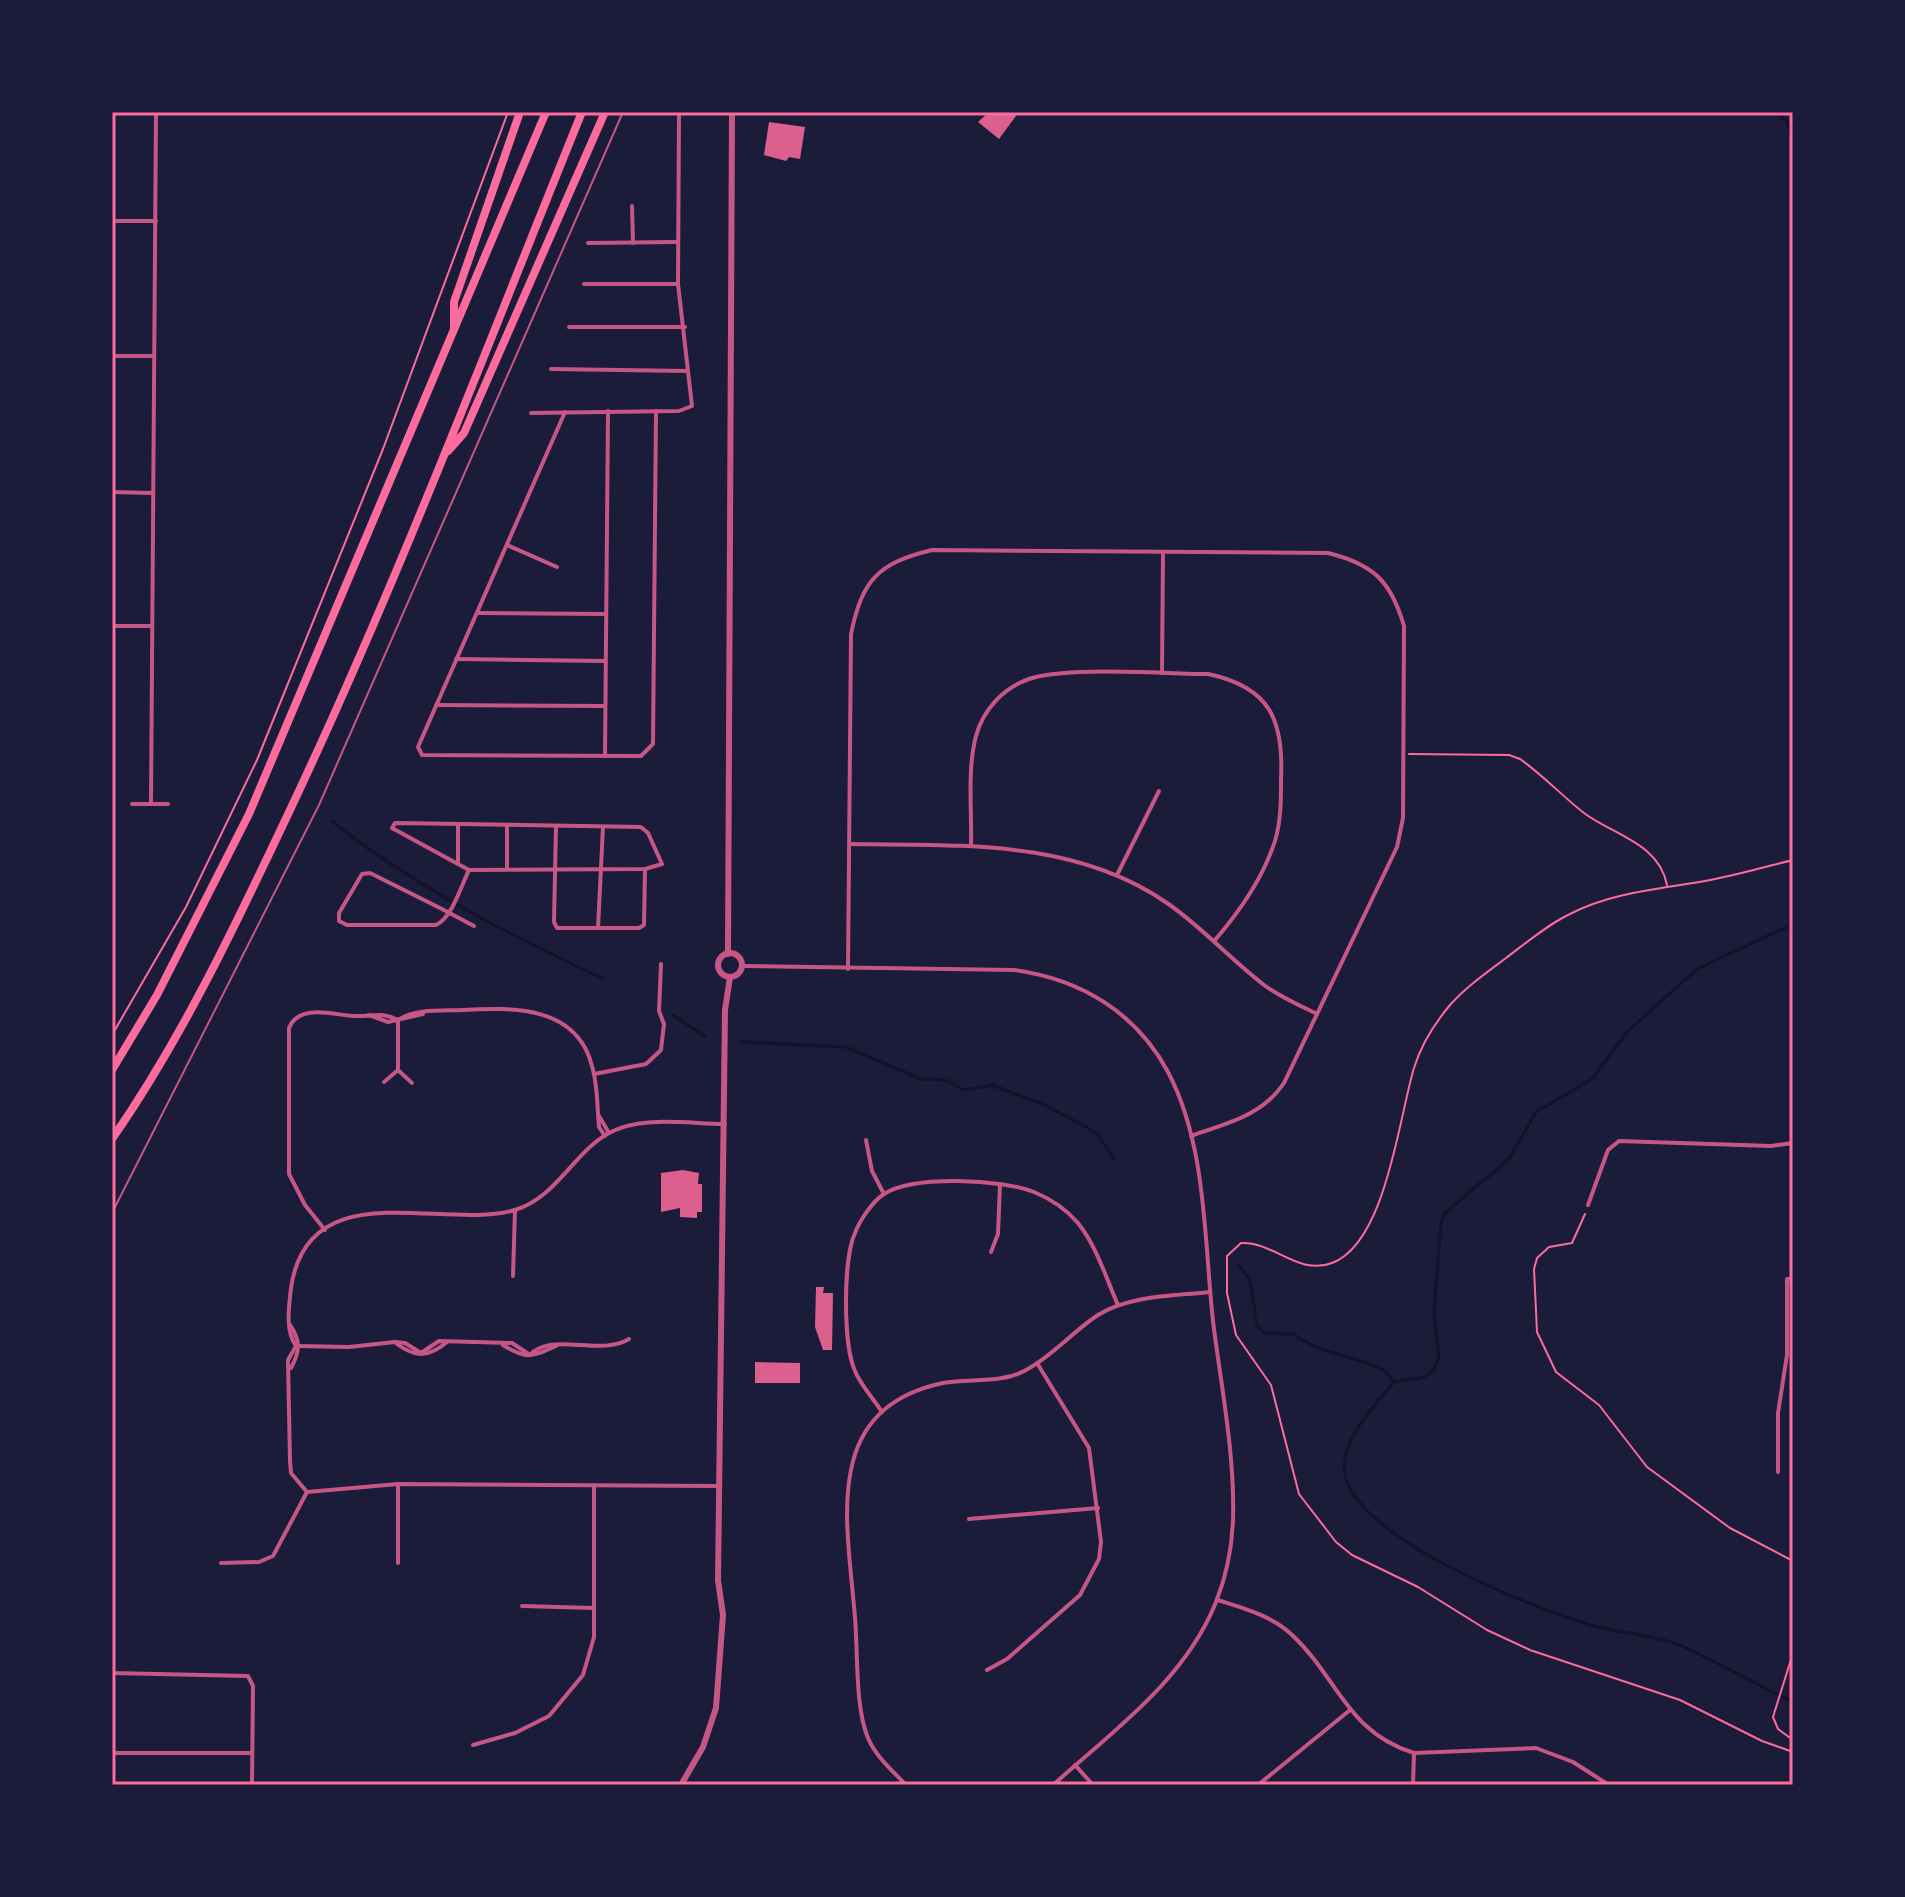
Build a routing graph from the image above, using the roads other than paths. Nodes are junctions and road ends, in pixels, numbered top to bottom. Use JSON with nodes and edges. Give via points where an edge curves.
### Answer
{"nodes":[{"id":1,"x":156,"y":112,"type":"edge"},
{"id":2,"x":520,"y":112,"type":"edge"},
{"id":3,"x":546,"y":112,"type":"edge"},
{"id":4,"x":582,"y":112,"type":"edge"},
{"id":5,"x":605,"y":112,"type":"edge"},
{"id":6,"x":623,"y":112,"type":"edge"},
{"id":7,"x":679,"y":112,"type":"edge"},
{"id":8,"x":732,"y":112,"type":"edge"},
{"id":9,"x":632,"y":206,"type":"dead end"},
{"id":10,"x":112,"y":221,"type":"edge"},
{"id":11,"x":156,"y":221,"type":"junction"},
{"id":12,"x":677,"y":242,"type":"junction"},
{"id":13,"x":588,"y":243,"type":"dead end"},
{"id":14,"x":633,"y":243,"type":"junction"},
{"id":15,"x":584,"y":284,"type":"dead end"},
{"id":16,"x":678,"y":284,"type":"junction"},
{"id":17,"x":569,"y":327,"type":"dead end"},
{"id":18,"x":685,"y":327,"type":"junction"},
{"id":19,"x":454,"y":333,"type":"junction"},
{"id":20,"x":112,"y":356,"type":"edge"},
{"id":21,"x":154,"y":356,"type":"junction"},
{"id":22,"x":551,"y":369,"type":"dead end"},
{"id":23,"x":687,"y":371,"type":"junction"},
{"id":24,"x":608,"y":411,"type":"junction"},
{"id":25,"x":656,"y":411,"type":"junction"},
{"id":26,"x":565,"y":412,"type":"junction"},
{"id":27,"x":531,"y":413,"type":"dead end"},
{"id":28,"x":442,"y":458,"type":"junction"},
{"id":29,"x":112,"y":492,"type":"edge"},
{"id":30,"x":152,"y":493,"type":"junction"},
{"id":31,"x":507,"y":545,"type":"junction"},
{"id":32,"x":1163,"y":552,"type":"junction"},
{"id":33,"x":557,"y":567,"type":"dead end"},
{"id":34,"x":478,"y":613,"type":"junction"},
{"id":35,"x":606,"y":614,"type":"junction"},
{"id":36,"x":112,"y":626,"type":"edge"},
{"id":37,"x":151,"y":626,"type":"junction"},
{"id":38,"x":456,"y":659,"type":"junction"},
{"id":39,"x":605,"y":661,"type":"junction"},
{"id":40,"x":1162,"y":674,"type":"junction"},
{"id":41,"x":436,"y":705,"type":"junction"},
{"id":42,"x":605,"y":706,"type":"junction"},
{"id":43,"x":605,"y":756,"type":"junction"},
{"id":44,"x":1159,"y":791,"type":"dead end"},
{"id":45,"x":132,"y":804,"type":"dead end"},
{"id":46,"x":151,"y":804,"type":"junction"},
{"id":47,"x":168,"y":804,"type":"dead end"},
{"id":48,"x":458,"y":824,"type":"junction"},
{"id":49,"x":507,"y":825,"type":"junction"},
{"id":50,"x":556,"y":826,"type":"junction"},
{"id":51,"x":603,"y":826,"type":"junction"},
{"id":52,"x":849,"y":844,"type":"junction"},
{"id":53,"x":971,"y":846,"type":"junction"},
{"id":54,"x":458,"y":864,"type":"junction"},
{"id":55,"x":507,"y":869,"type":"junction"},
{"id":56,"x":554,"y":869,"type":"junction"},
{"id":57,"x":601,"y":869,"type":"junction"},
{"id":58,"x":645,"y":869,"type":"junction"},
{"id":59,"x":469,"y":870,"type":"junction"},
{"id":60,"x":1117,"y":875,"type":"junction"},
{"id":61,"x":448,"y":913,"type":"junction"},
{"id":62,"x":474,"y":926,"type":"dead end"},
{"id":63,"x":598,"y":928,"type":"junction"},
{"id":64,"x":1215,"y":940,"type":"junction"},
{"id":65,"x":728,"y":954,"type":"junction"},
{"id":66,"x":661,"y":964,"type":"dead end"},
{"id":67,"x":742,"y":966,"type":"junction"},
{"id":68,"x":848,"y":969,"type":"junction"},
{"id":69,"x":730,"y":977,"type":"junction"},
{"id":70,"x":1317,"y":1014,"type":"junction"},
{"id":71,"x":398,"y":1020,"type":"junction"},
{"id":72,"x":112,"y":1070,"type":"edge"},
{"id":73,"x":398,"y":1070,"type":"junction"},
{"id":74,"x":594,"y":1074,"type":"junction"},
{"id":75,"x":384,"y":1082,"type":"dead end"},
{"id":76,"x":412,"y":1083,"type":"dead end"},
{"id":77,"x":725,"y":1124,"type":"junction"},
{"id":78,"x":607,"y":1134,"type":"junction"},
{"id":79,"x":1191,"y":1136,"type":"junction"},
{"id":80,"x":112,"y":1139,"type":"edge"},
{"id":81,"x":866,"y":1140,"type":"dead end"},
{"id":82,"x":1793,"y":1143,"type":"edge"},
{"id":83,"x":1000,"y":1184,"type":"junction"},
{"id":84,"x":884,"y":1194,"type":"junction"},
{"id":85,"x":1588,"y":1205,"type":"road end"},
{"id":86,"x":515,"y":1210,"type":"junction"},
{"id":87,"x":112,"y":1213,"type":"edge"},
{"id":88,"x":325,"y":1230,"type":"junction"},
{"id":89,"x":991,"y":1252,"type":"dead end"},
{"id":90,"x":513,"y":1276,"type":"dead end"},
{"id":91,"x":1793,"y":1279,"type":"edge"},
{"id":92,"x":1210,"y":1292,"type":"junction"},
{"id":93,"x":1118,"y":1305,"type":"junction"},
{"id":94,"x":629,"y":1339,"type":"dead end"},
{"id":95,"x":296,"y":1346,"type":"junction"},
{"id":96,"x":1037,"y":1363,"type":"junction"},
{"id":97,"x":883,"y":1412,"type":"junction"},
{"id":98,"x":1778,"y":1472,"type":"dead end"},
{"id":99,"x":398,"y":1484,"type":"junction"},
{"id":100,"x":594,"y":1485,"type":"junction"},
{"id":101,"x":722,"y":1486,"type":"junction"},
{"id":102,"x":307,"y":1492,"type":"junction"},
{"id":103,"x":1098,"y":1508,"type":"junction"},
{"id":104,"x":969,"y":1519,"type":"dead end"},
{"id":105,"x":221,"y":1563,"type":"dead end"},
{"id":106,"x":398,"y":1563,"type":"dead end"},
{"id":107,"x":1217,"y":1600,"type":"junction"},
{"id":108,"x":522,"y":1606,"type":"dead end"},
{"id":109,"x":593,"y":1608,"type":"junction"},
{"id":110,"x":987,"y":1670,"type":"dead end"},
{"id":111,"x":112,"y":1673,"type":"edge"},
{"id":112,"x":1350,"y":1710,"type":"junction"},
{"id":113,"x":473,"y":1745,"type":"dead end"},
{"id":114,"x":112,"y":1753,"type":"edge"},
{"id":115,"x":252,"y":1753,"type":"junction"},
{"id":116,"x":1414,"y":1753,"type":"junction"},
{"id":117,"x":1075,"y":1765,"type":"junction"},
{"id":118,"x":252,"y":1785,"type":"edge"},
{"id":119,"x":681,"y":1785,"type":"edge"},
{"id":120,"x":906,"y":1785,"type":"edge"},
{"id":121,"x":1053,"y":1785,"type":"edge"},
{"id":122,"x":1093,"y":1785,"type":"edge"},
{"id":123,"x":1258,"y":1785,"type":"edge"},
{"id":124,"x":1413,"y":1785,"type":"edge"},
{"id":125,"x":1609,"y":1785,"type":"edge"}],
"edges":[{"from":1,"to":11,"type":"street"},
{"from":2,"to":19,"type":"highway","via":[[454,302]]},
{"from":3,"to":19,"type":"highway"},
{"from":4,"to":28,"type":"highway"},
{"from":5,"to":28,"type":"highway","via":[[464,433]]},
{"from":6,"to":87,"type":"lane","via":[[319,805]]},
{"from":7,"to":12,"type":"street"},
{"from":8,"to":65,"type":"street"},
{"from":9,"to":14,"type":"street"},
{"from":10,"to":11,"type":"street"},
{"from":11,"to":21,"type":"street"},
{"from":12,"to":14,"type":"street"},
{"from":12,"to":16,"type":"street"},
{"from":13,"to":14,"type":"street"},
{"from":15,"to":16,"type":"street"},
{"from":16,"to":18,"type":"street"},
{"from":17,"to":18,"type":"street"},
{"from":18,"to":23,"type":"street"},
{"from":19,"to":72,"type":"highway","via":[[249,814],[157,995]]},
{"from":20,"to":21,"type":"street"},
{"from":21,"to":30,"type":"street"},
{"from":22,"to":23,"type":"street"},
{"from":23,"to":25,"type":"street","via":[[692,406]]},
{"from":24,"to":25,"type":"street"},
{"from":24,"to":26,"type":"street"},
{"from":24,"to":35,"type":"street"},
{"from":25,"to":43,"type":"street","via":[[653,744],[641,756]]},
{"from":26,"to":27,"type":"street"},
{"from":26,"to":31,"type":"street"},
{"from":28,"to":80,"type":"highway","via":[[343,696],[244,908]]},
{"from":29,"to":30,"type":"street"},
{"from":30,"to":37,"type":"street"},
{"from":31,"to":33,"type":"street"},
{"from":31,"to":34,"type":"street"},
{"from":32,"to":40,"type":"street"},
{"from":32,"to":52,"type":"street","via":[[932,550],[900,558],[874,576],[858,602],[851,634]]},
{"from":32,"to":70,"type":"street","via":[[1328,553],[1358,560],[1397,600],[1404,626],[1403,818],[1397,847]]},
{"from":34,"to":35,"type":"street"},
{"from":34,"to":38,"type":"street"},
{"from":35,"to":39,"type":"street"},
{"from":36,"to":37,"type":"street"},
{"from":37,"to":46,"type":"street"},
{"from":38,"to":39,"type":"street"},
{"from":38,"to":41,"type":"street"},
{"from":39,"to":42,"type":"street"},
{"from":40,"to":53,"type":"street","via":[[1052,675],[1030,679],[998,698],[985,715],[972,755]]},
{"from":40,"to":64,"type":"street","via":[[1208,674],[1245,685],[1270,710],[1278,729],[1280,820],[1274,844],[1241,910]]},
{"from":41,"to":42,"type":"street"},
{"from":41,"to":43,"type":"street","via":[[418,747],[422,755]]},
{"from":42,"to":43,"type":"street"},
{"from":44,"to":60,"type":"street"},
{"from":45,"to":46,"type":"street"},
{"from":46,"to":47,"type":"street"},
{"from":48,"to":49,"type":"street"},
{"from":48,"to":54,"type":"street"},
{"from":48,"to":54,"type":"street","via":[[391,825]]},
{"from":49,"to":50,"type":"street"},
{"from":49,"to":55,"type":"street"},
{"from":50,"to":51,"type":"street"},
{"from":50,"to":56,"type":"street"},
{"from":51,"to":57,"type":"street"},
{"from":51,"to":58,"type":"street","via":[[641,827],[648,833],[662,864]]},
{"from":52,"to":53,"type":"street"},
{"from":52,"to":68,"type":"street"},
{"from":53,"to":60,"type":"street","via":[[1034,851]]},
{"from":54,"to":59,"type":"street"},
{"from":55,"to":56,"type":"street"},
{"from":55,"to":59,"type":"street"},
{"from":56,"to":57,"type":"street"},
{"from":56,"to":63,"type":"street","via":[[557,928]]},
{"from":57,"to":58,"type":"street"},
{"from":57,"to":63,"type":"street"},
{"from":58,"to":63,"type":"street","via":[[644,925]]},
{"from":59,"to":61,"type":"street"},
{"from":60,"to":64,"type":"street","via":[[1164,901]]},
{"from":61,"to":61,"type":"street","via":[[436,925],[339,921],[362,874],[370,873]]},
{"from":61,"to":62,"type":"street"},
{"from":64,"to":70,"type":"street","via":[[1266,987]]},
{"from":65,"to":67,"type":"street","via":[[738,957]]},
{"from":65,"to":69,"type":"street","via":[[718,965]]},
{"from":66,"to":74,"type":"street","via":[[661,1050],[646,1064]]},
{"from":67,"to":68,"type":"street"},
{"from":67,"to":69,"type":"street"},
{"from":68,"to":79,"type":"street","via":[[1014,970],[1078,986],[1107,1002],[1150,1043],[1180,1098]]},
{"from":69,"to":77,"type":"street"},
{"from":70,"to":79,"type":"street","via":[[1273,1100],[1254,1113]]},
{"from":71,"to":73,"type":"street"},
{"from":71,"to":74,"type":"street","via":[[428,1012],[528,1009],[550,1017],[579,1039]]},
{"from":71,"to":88,"type":"street","via":[[306,1014],[291,1022],[289,1174]]},
{"from":73,"to":75,"type":"street"},
{"from":73,"to":76,"type":"street"},
{"from":74,"to":78,"type":"street","via":[[599,1116]]},
{"from":77,"to":78,"type":"street","via":[[647,1124]]},
{"from":77,"to":101,"type":"street"},
{"from":78,"to":86,"type":"street","via":[[539,1197]]},
{"from":79,"to":92,"type":"street"},
{"from":81,"to":84,"type":"street","via":[[869,1162]]},
{"from":82,"to":85,"type":"street","via":[[1619,1141],[1608,1150]]},
{"from":83,"to":84,"type":"street","via":[[928,1182]]},
{"from":83,"to":89,"type":"street","via":[[998,1234]]},
{"from":83,"to":93,"type":"street","via":[[1058,1204],[1077,1222]]},
{"from":84,"to":97,"type":"street","via":[[867,1212],[849,1251],[848,1348],[855,1372]]},
{"from":86,"to":88,"type":"street","via":[[372,1212]]},
{"from":86,"to":90,"type":"street"},
{"from":88,"to":95,"type":"street","via":[[308,1247],[293,1278],[289,1333]]},
{"from":91,"to":98,"type":"street","via":[[1787,1279]]},
{"from":92,"to":93,"type":"street"},
{"from":92,"to":107,"type":"street","via":[[1233,1497],[1231,1542]]},
{"from":93,"to":96,"type":"street"},
{"from":94,"to":95,"type":"street","via":[[617,1346],[559,1346],[517,1356],[502,1345],[448,1341],[421,1353],[395,1342]]},
{"from":95,"to":102,"type":"street","via":[[288,1360],[290,1461],[291,1473]]},
{"from":96,"to":97,"type":"street","via":[[1008,1377],[927,1388]]},
{"from":96,"to":103,"type":"street","via":[[1089,1448]]},
{"from":97,"to":120,"type":"street","via":[[871,1421],[853,1451],[848,1521],[863,1723],[877,1754]]},
{"from":99,"to":100,"type":"street"},
{"from":99,"to":102,"type":"street"},
{"from":99,"to":106,"type":"street"},
{"from":100,"to":101,"type":"street"},
{"from":100,"to":109,"type":"street"},
{"from":101,"to":119,"type":"street","via":[[719,1690],[711,1729]]},
{"from":102,"to":105,"type":"street","via":[[273,1556],[259,1562]]},
{"from":103,"to":104,"type":"street"},
{"from":103,"to":110,"type":"street","via":[[1099,1559],[1080,1595]]},
{"from":107,"to":112,"type":"street","via":[[1276,1621],[1293,1635]]},
{"from":107,"to":117,"type":"street","via":[[1176,1671]]},
{"from":108,"to":109,"type":"street"},
{"from":109,"to":113,"type":"street","via":[[592,1650],[574,1690],[538,1723]]},
{"from":111,"to":115,"type":"street","via":[[248,1676],[253,1686]]},
{"from":112,"to":116,"type":"street","via":[[1379,1739]]},
{"from":112,"to":123,"type":"street"},
{"from":114,"to":115,"type":"street"},
{"from":115,"to":118,"type":"street"},
{"from":116,"to":124,"type":"street"},
{"from":116,"to":125,"type":"street","via":[[1536,1748],[1573,1762]]},
{"from":117,"to":121,"type":"street"},
{"from":117,"to":122,"type":"street"}]}
